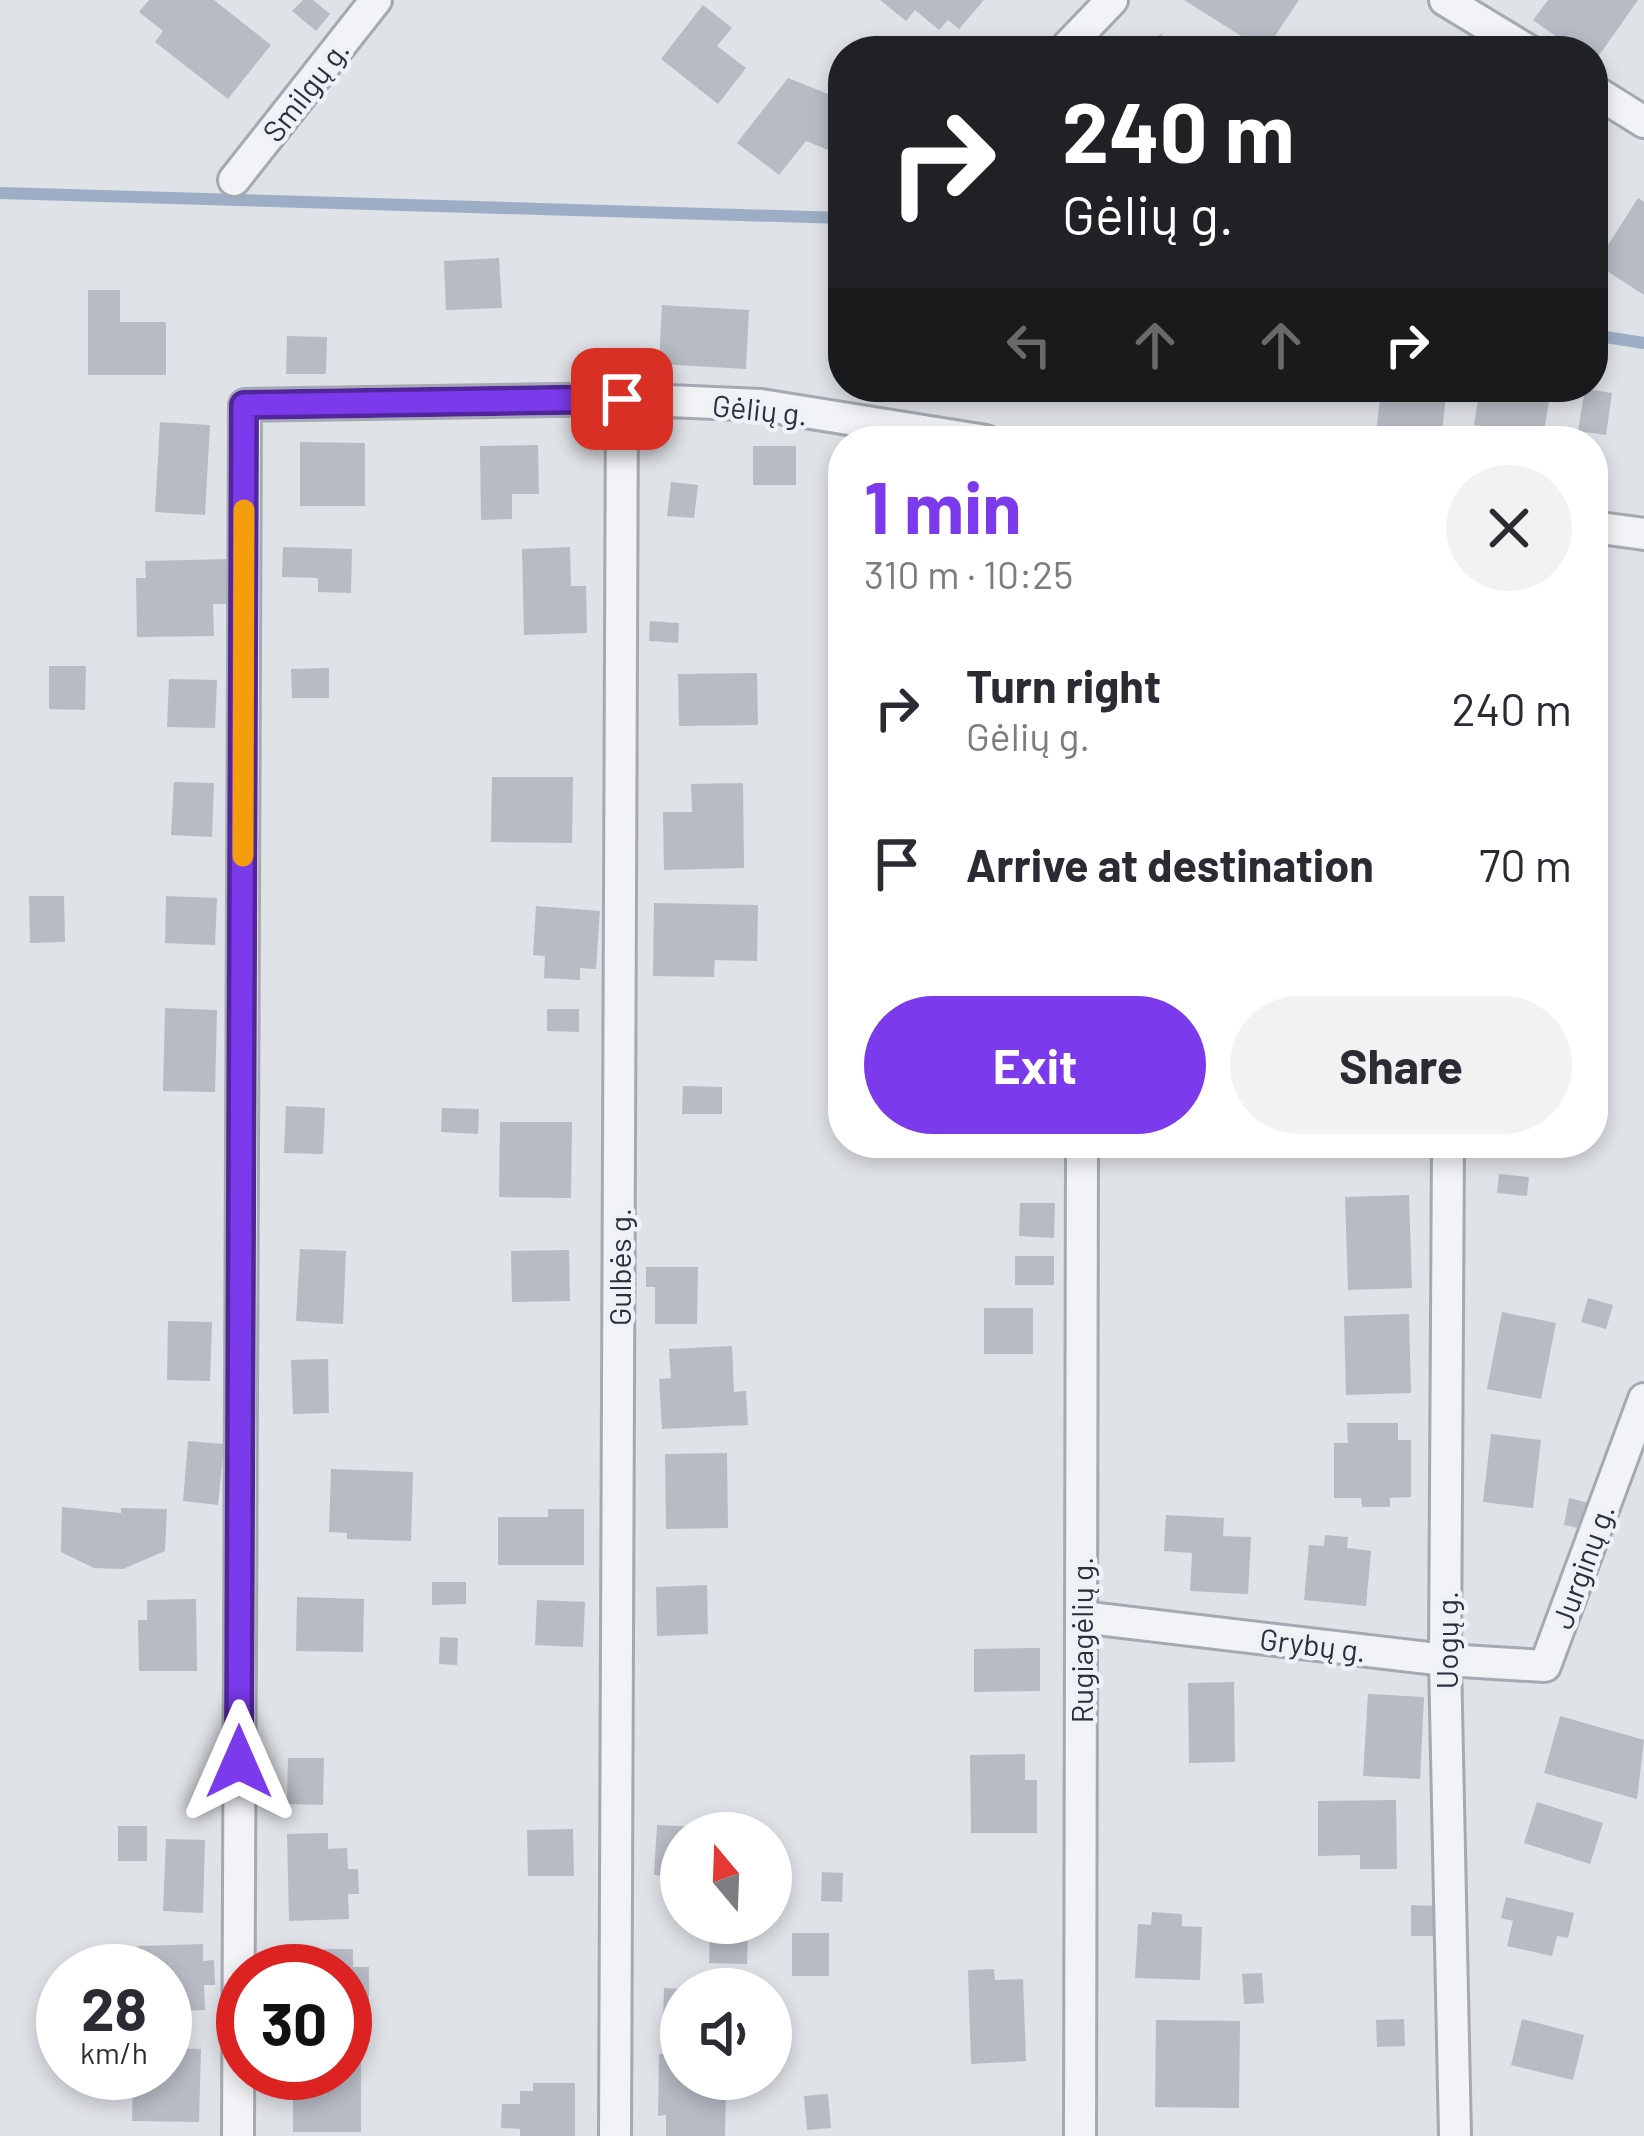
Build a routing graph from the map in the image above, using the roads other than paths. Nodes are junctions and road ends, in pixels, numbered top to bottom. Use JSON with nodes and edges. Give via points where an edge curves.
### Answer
{"nodes":[{"id":1,"x":376,"y":0,"type":"edge"},
{"id":2,"x":1112,"y":0,"type":"edge"},
{"id":3,"x":1445,"y":0,"type":"edge"},
{"id":4,"x":1077,"y":36,"type":"edge"},
{"id":5,"x":1504,"y":36,"type":"edge"},
{"id":6,"x":1608,"y":99,"type":"edge"},
{"id":7,"x":1644,"y":122,"type":"edge"},
{"id":8,"x":234,"y":180,"type":"dead end"},
{"id":9,"x":622,"y":399,"type":"junction"},
{"id":10,"x":892,"y":426,"type":"edge"},
{"id":11,"x":1608,"y":529,"type":"edge"},
{"id":12,"x":1644,"y":534,"type":"edge"},
{"id":13,"x":1082,"y":1158,"type":"edge"},
{"id":14,"x":1448,"y":1158,"type":"edge"},
{"id":15,"x":1644,"y":1399,"type":"edge"},
{"id":16,"x":1081,"y":1617,"type":"junction"},
{"id":17,"x":1445,"y":1660,"type":"junction"},
{"id":18,"x":1545,"y":1666,"type":"joint"},
{"id":19,"x":238,"y":2136,"type":"edge"},
{"id":20,"x":615,"y":2136,"type":"edge"},
{"id":21,"x":1080,"y":2136,"type":"edge"},
{"id":22,"x":1455,"y":2136,"type":"edge"}],
"edges":[{"from":1,"to":8,"type":"street","name":"Smilgų g."},
{"from":2,"to":4,"type":"street"},
{"from":3,"to":5,"type":"street"},
{"from":6,"to":7,"type":"street"},
{"from":9,"to":10,"type":"street","name":"Gėlių g.","via":[[761,405]]},
{"from":9,"to":19,"type":"street","name":"Gėlių g.","via":[[244,405]]},
{"from":9,"to":20,"type":"street","name":"Gulbės g."},
{"from":11,"to":12,"type":"street"},
{"from":13,"to":16,"type":"street","name":"Rugiagėlių g."},
{"from":14,"to":17,"type":"street","name":"Uogų g."},
{"from":15,"to":18,"type":"street","name":"Jurginų g."},
{"from":16,"to":17,"type":"street","name":"Grybų g."},
{"from":16,"to":21,"type":"street","name":"Rugiagėlių g."},
{"from":17,"to":18,"type":"street","name":"Grybų g."},
{"from":17,"to":22,"type":"street","name":"Uogų g."}]}
